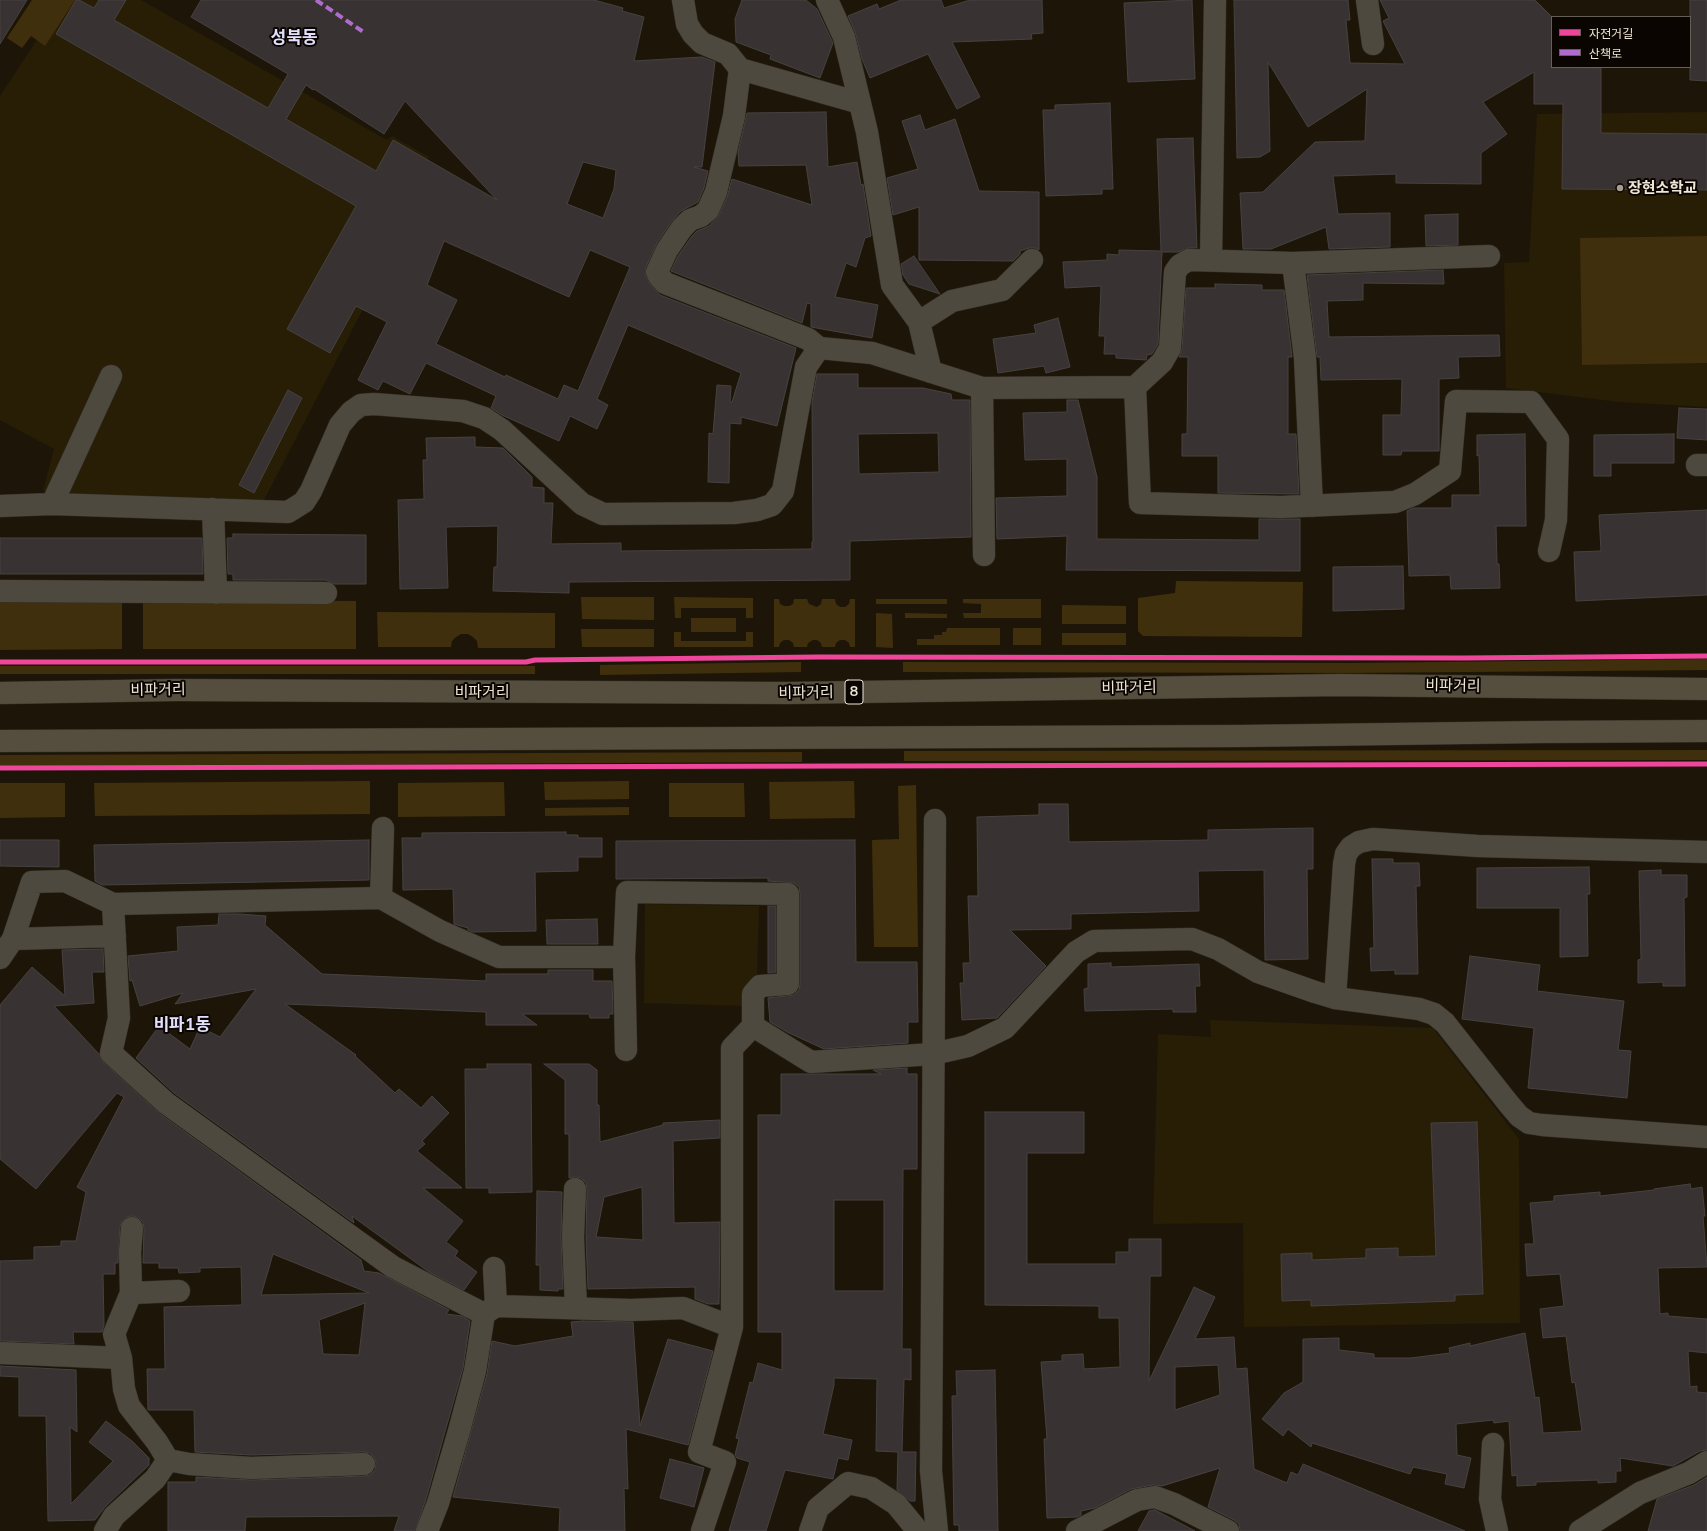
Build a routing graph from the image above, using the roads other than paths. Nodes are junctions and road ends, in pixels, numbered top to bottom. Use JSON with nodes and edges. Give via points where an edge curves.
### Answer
{"nodes":[{"id":1,"x":683,"y":0,"type":"edge"},
{"id":2,"x":827,"y":0,"type":"edge"},
{"id":3,"x":1215,"y":0,"type":"edge"},
{"id":4,"x":1367,"y":0,"type":"edge"},
{"id":5,"x":1372,"y":44,"type":"dead end"},
{"id":6,"x":740,"y":69,"type":"junction"},
{"id":7,"x":860,"y":103,"type":"junction"},
{"id":8,"x":1490,"y":256,"type":"dead end"},
{"id":9,"x":1032,"y":260,"type":"dead end"},
{"id":10,"x":1211,"y":260,"type":"junction"},
{"id":11,"x":1293,"y":263,"type":"junction"},
{"id":12,"x":919,"y":322,"type":"junction"},
{"id":13,"x":819,"y":348,"type":"junction"},
{"id":14,"x":931,"y":372,"type":"junction"},
{"id":15,"x":111,"y":376,"type":"dead end"},
{"id":16,"x":1135,"y":387,"type":"junction"},
{"id":17,"x":982,"y":388,"type":"junction"},
{"id":18,"x":52,"y":504,"type":"junction"},
{"id":19,"x":0,"y":506,"type":"edge"},
{"id":20,"x":1312,"y":506,"type":"junction"},
{"id":21,"x":213,"y":509,"type":"junction"},
{"id":22,"x":1550,"y":551,"type":"dead end"},
{"id":23,"x":984,"y":554,"type":"dead end"},
{"id":24,"x":0,"y":591,"type":"edge"},
{"id":25,"x":216,"y":593,"type":"junction"},
{"id":26,"x":326,"y":593,"type":"dead end"},
{"id":27,"x":1707,"y":689,"type":"edge"},
{"id":28,"x":0,"y":693,"type":"edge"},
{"id":29,"x":1707,"y":731,"type":"edge"},
{"id":30,"x":0,"y":741,"type":"edge"},
{"id":31,"x":935,"y":820,"type":"dead end"},
{"id":32,"x":383,"y":828,"type":"dead end"},
{"id":33,"x":1707,"y":852,"type":"edge"},
{"id":34,"x":381,"y":898,"type":"junction"},
{"id":35,"x":113,"y":904,"type":"junction"},
{"id":36,"x":115,"y":936,"type":"junction"},
{"id":37,"x":13,"y":938,"type":"junction"},
{"id":38,"x":624,"y":957,"type":"junction"},
{"id":39,"x":0,"y":958,"type":"edge"},
{"id":40,"x":1335,"y":998,"type":"junction"},
{"id":41,"x":753,"y":1026,"type":"junction"},
{"id":42,"x":626,"y":1050,"type":"dead end"},
{"id":43,"x":933,"y":1054,"type":"junction"},
{"id":44,"x":1707,"y":1137,"type":"edge"},
{"id":45,"x":575,"y":1189,"type":"dead end"},
{"id":46,"x":132,"y":1228,"type":"dead end"},
{"id":47,"x":494,"y":1268,"type":"dead end"},
{"id":48,"x":180,"y":1291,"type":"dead end"},
{"id":49,"x":131,"y":1294,"type":"junction"},
{"id":50,"x":576,"y":1308,"type":"junction"},
{"id":51,"x":490,"y":1310,"type":"junction"},
{"id":52,"x":732,"y":1327,"type":"junction"},
{"id":53,"x":0,"y":1353,"type":"edge"},
{"id":54,"x":121,"y":1358,"type":"junction"},
{"id":55,"x":1493,"y":1444,"type":"dead end"},
{"id":56,"x":168,"y":1460,"type":"junction"},
{"id":57,"x":1707,"y":1462,"type":"edge"},
{"id":58,"x":364,"y":1464,"type":"dead end"},
{"id":59,"x":105,"y":1531,"type":"edge"},
{"id":60,"x":427,"y":1531,"type":"edge"},
{"id":61,"x":702,"y":1531,"type":"edge"},
{"id":62,"x":810,"y":1531,"type":"edge"},
{"id":63,"x":918,"y":1531,"type":"edge"},
{"id":64,"x":937,"y":1531,"type":"edge"},
{"id":65,"x":1077,"y":1531,"type":"edge"},
{"id":66,"x":1228,"y":1531,"type":"edge"},
{"id":67,"x":1498,"y":1531,"type":"edge"},
{"id":68,"x":1580,"y":1531,"type":"edge"}],
"edges":[{"from":1,"to":6,"type":"street","via":[[687,24],[693,34],[702,43],[728,54]]},
{"from":2,"to":7,"type":"street","via":[[844,37]]},
{"from":3,"to":10,"type":"street"},
{"from":4,"to":5,"type":"street"},
{"from":6,"to":7,"type":"street"},
{"from":6,"to":13,"type":"street","via":[[734,116],[716,192],[708,210],[690,220],[682,228],[667,250],[657,272],[665,283],[808,339]]},
{"from":7,"to":12,"type":"street","via":[[892,285]]},
{"from":8,"to":11,"type":"street"},
{"from":9,"to":12,"type":"street","via":[[1002,290],[952,301]]},
{"from":10,"to":11,"type":"street"},
{"from":10,"to":16,"type":"street","via":[[1189,260],[1180,265],[1175,272],[1170,348],[1162,362]]},
{"from":11,"to":20,"type":"street","via":[[1305,358]]},
{"from":12,"to":14,"type":"street"},
{"from":13,"to":14,"type":"street","via":[[872,353]]},
{"from":13,"to":21,"type":"street","via":[[806,367],[783,492],[772,505],[757,510],[734,513],[603,514],[582,504],[502,430],[484,418],[463,411],[374,404],[362,405],[351,412],[340,425],[304,502],[288,512]]},
{"from":14,"to":17,"type":"street"},
{"from":15,"to":18,"type":"street"},
{"from":16,"to":17,"type":"street"},
{"from":16,"to":20,"type":"street","via":[[1140,503]]},
{"from":17,"to":23,"type":"street"},
{"from":18,"to":19,"type":"street"},
{"from":18,"to":21,"type":"street"},
{"from":20,"to":22,"type":"street","via":[[1395,502],[1415,494],[1450,471],[1456,401],[1531,402],[1558,439],[1556,520]]},
{"from":21,"to":25,"type":"street"},
{"from":24,"to":25,"type":"street"},
{"from":25,"to":26,"type":"street"},
{"from":27,"to":28,"type":"main road","name":"비파거리","number":"8","via":[[1340,684],[787,693],[183,690]]},
{"from":29,"to":30,"type":"main road","via":[[1240,736]]},
{"from":31,"to":43,"type":"street"},
{"from":32,"to":34,"type":"street"},
{"from":33,"to":40,"type":"street","via":[[1478,846],[1373,839],[1359,842],[1346,854],[1344,864]]},
{"from":34,"to":35,"type":"street"},
{"from":34,"to":38,"type":"street","via":[[440,931],[499,957]]},
{"from":35,"to":36,"type":"street"},
{"from":35,"to":37,"type":"street","via":[[65,881],[32,882]]},
{"from":36,"to":37,"type":"street"},
{"from":36,"to":51,"type":"street","via":[[119,1018],[111,1053],[166,1103],[394,1267]]},
{"from":37,"to":39,"type":"street"},
{"from":38,"to":41,"type":"street","via":[[626,892],[788,894],[788,984],[760,986],[753,994]]},
{"from":38,"to":42,"type":"street"},
{"from":40,"to":43,"type":"street","via":[[1258,972],[1218,949],[1192,939],[1094,941],[1076,952],[1005,1028],[968,1046]]},
{"from":40,"to":44,"type":"street","via":[[1419,1009],[1434,1014],[1445,1023],[1519,1116],[1529,1123]]},
{"from":41,"to":43,"type":"street","via":[[811,1062]]},
{"from":41,"to":52,"type":"street","via":[[732,1048]]},
{"from":43,"to":64,"type":"street","via":[[931,1471]]},
{"from":45,"to":50,"type":"street","via":[[573,1237]]},
{"from":46,"to":49,"type":"street"},
{"from":47,"to":51,"type":"street"},
{"from":48,"to":49,"type":"street"},
{"from":49,"to":54,"type":"street","via":[[114,1334]]},
{"from":50,"to":51,"type":"street"},
{"from":50,"to":52,"type":"street","via":[[683,1308]]},
{"from":51,"to":60,"type":"street","via":[[461,1424],[438,1504]]},
{"from":52,"to":61,"type":"street","via":[[699,1452],[725,1462]]},
{"from":53,"to":54,"type":"street"},
{"from":54,"to":56,"type":"street","via":[[124,1389],[129,1406]]},
{"from":55,"to":67,"type":"street","via":[[1490,1500]]},
{"from":56,"to":58,"type":"street","via":[[251,1468]]},
{"from":56,"to":59,"type":"street","via":[[155,1479],[114,1516]]},
{"from":57,"to":68,"type":"street","via":[[1689,1473],[1640,1493]]},
{"from":62,"to":63,"type":"street","via":[[818,1508],[848,1483],[871,1488],[896,1504]]},
{"from":65,"to":66,"type":"street","via":[[1138,1500],[1156,1497]]}]}
